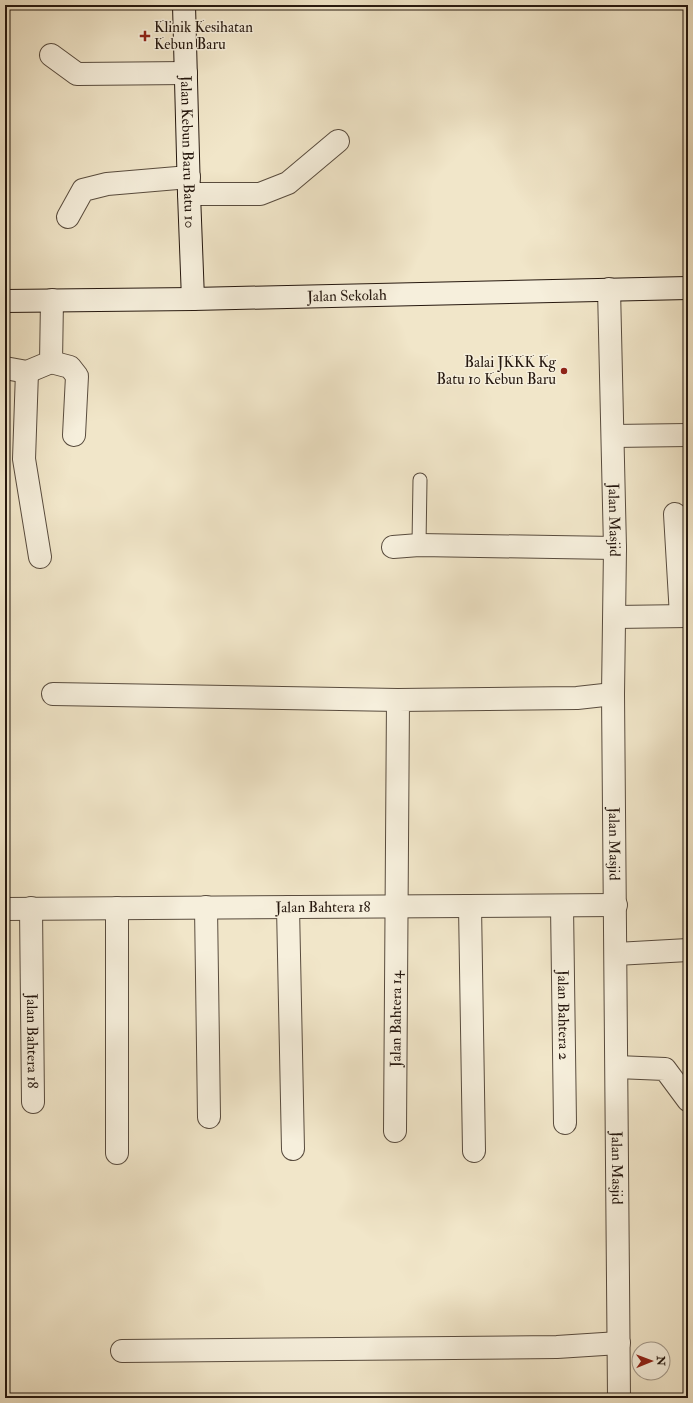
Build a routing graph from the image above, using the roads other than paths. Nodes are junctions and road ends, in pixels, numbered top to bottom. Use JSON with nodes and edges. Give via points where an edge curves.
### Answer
{"nodes":[{"id":1,"x":184,"y":5,"type":"edge"},
{"id":2,"x":51,"y":55,"type":"dead end"},
{"id":3,"x":186,"y":73,"type":"junction"},
{"id":4,"x":338,"y":141,"type":"dead end"},
{"id":5,"x":189,"y":186,"type":"junction"},
{"id":6,"x":68,"y":218,"type":"dead end"},
{"id":7,"x":688,"y":288,"type":"edge"},
{"id":8,"x":609,"y":289,"type":"junction"},
{"id":9,"x":193,"y":299,"type":"junction"},
{"id":10,"x":52,"y":300,"type":"junction"},
{"id":11,"x":5,"y":301,"type":"edge"},
{"id":12,"x":51,"y":362,"type":"junction"},
{"id":13,"x":5,"y":368,"type":"edge"},
{"id":14,"x":27,"y":372,"type":"junction"},
{"id":15,"x":74,"y":435,"type":"dead end"},
{"id":16,"x":688,"y":435,"type":"edge"},
{"id":17,"x":613,"y":436,"type":"junction"},
{"id":18,"x":15,"y":459,"type":"edge"},
{"id":19,"x":420,"y":480,"type":"dead end"},
{"id":20,"x":675,"y":514,"type":"dead end"},
{"id":21,"x":419,"y":546,"type":"junction"},
{"id":22,"x":393,"y":547,"type":"dead end"},
{"id":23,"x":615,"y":548,"type":"junction"},
{"id":24,"x":40,"y":557,"type":"dead end"},
{"id":25,"x":684,"y":616,"type":"edge"},
{"id":26,"x":615,"y":617,"type":"junction"},
{"id":27,"x":53,"y":694,"type":"dead end"},
{"id":28,"x":613,"y":694,"type":"junction"},
{"id":29,"x":398,"y":700,"type":"junction"},
{"id":30,"x":616,"y":905,"type":"junction"},
{"id":31,"x":470,"y":906,"type":"junction"},
{"id":32,"x":562,"y":906,"type":"junction"},
{"id":33,"x":288,"y":907,"type":"junction"},
{"id":34,"x":397,"y":907,"type":"junction"},
{"id":35,"x":5,"y":908,"type":"edge"},
{"id":36,"x":31,"y":908,"type":"junction"},
{"id":37,"x":117,"y":908,"type":"junction"},
{"id":38,"x":206,"y":908,"type":"junction"},
{"id":39,"x":688,"y":950,"type":"edge"},
{"id":40,"x":616,"y":954,"type":"junction"},
{"id":41,"x":617,"y":1067,"type":"junction"},
{"id":42,"x":688,"y":1100,"type":"edge"},
{"id":43,"x":33,"y":1102,"type":"dead end"},
{"id":44,"x":209,"y":1117,"type":"dead end"},
{"id":45,"x":565,"y":1123,"type":"dead end"},
{"id":46,"x":395,"y":1131,"type":"dead end"},
{"id":47,"x":293,"y":1149,"type":"dead end"},
{"id":48,"x":474,"y":1151,"type":"dead end"},
{"id":49,"x":117,"y":1153,"type":"dead end"},
{"id":50,"x":604,"y":1344,"type":"junction"},
{"id":51,"x":122,"y":1351,"type":"dead end"},
{"id":52,"x":619,"y":1398,"type":"edge"}],
"edges":[{"from":1,"to":3,"type":"street","name":"Jalan Kebun Baru Batu 10"},
{"from":2,"to":3,"type":"street","via":[[73,72],[82,74]]},
{"from":3,"to":5,"type":"street","name":"Jalan Kebun Baru Batu 10"},
{"from":4,"to":5,"type":"street","via":[[288,183],[260,194]]},
{"from":5,"to":6,"type":"street","via":[[107,184],[83,190]]},
{"from":5,"to":9,"type":"street","name":"Jalan Kebun Baru Batu 10"},
{"from":7,"to":8,"type":"street","name":"Jalan Sekolah"},
{"from":8,"to":9,"type":"street","name":"Jalan Sekolah"},
{"from":8,"to":17,"type":"street","name":"Jalan Masjid"},
{"from":9,"to":10,"type":"street","name":"Jalan Sekolah"},
{"from":10,"to":11,"type":"street","name":"Jalan Sekolah"},
{"from":10,"to":12,"type":"street"},
{"from":12,"to":14,"type":"street"},
{"from":12,"to":15,"type":"street","via":[[70,367],[77,376]]},
{"from":13,"to":14,"type":"street"},
{"from":14,"to":18,"type":"street"},
{"from":16,"to":17,"type":"street"},
{"from":17,"to":23,"type":"street","name":"Jalan Masjid"},
{"from":18,"to":24,"type":"street"},
{"from":19,"to":21,"type":"lane"},
{"from":20,"to":25,"type":"street"},
{"from":21,"to":22,"type":"street"},
{"from":21,"to":23,"type":"street"},
{"from":23,"to":26,"type":"street","name":"Jalan Masjid"},
{"from":25,"to":26,"type":"street"},
{"from":26,"to":28,"type":"street","name":"Jalan Masjid"},
{"from":27,"to":29,"type":"street"},
{"from":28,"to":29,"type":"street","via":[[577,698]]},
{"from":28,"to":30,"type":"street","name":"Jalan Masjid"},
{"from":29,"to":34,"type":"street","name":"Jalan Bahtera 14"},
{"from":30,"to":32,"type":"street","name":"Jalan Bahtera 18"},
{"from":30,"to":40,"type":"street","name":"Jalan Masjid"},
{"from":31,"to":32,"type":"street","name":"Jalan Bahtera 18"},
{"from":31,"to":34,"type":"street","name":"Jalan Bahtera 18"},
{"from":31,"to":48,"type":"street"},
{"from":32,"to":45,"type":"street","name":"Jalan Bahtera 2"},
{"from":33,"to":34,"type":"street","name":"Jalan Bahtera 18"},
{"from":33,"to":38,"type":"street","name":"Jalan Bahtera 18"},
{"from":33,"to":47,"type":"street"},
{"from":34,"to":46,"type":"street","name":"Jalan Bahtera 14"},
{"from":35,"to":36,"type":"street","name":"Jalan Bahtera 18"},
{"from":36,"to":37,"type":"street","name":"Jalan Bahtera 18"},
{"from":36,"to":43,"type":"street","name":"Jalan Bahtera 18"},
{"from":37,"to":38,"type":"street","name":"Jalan Bahtera 18"},
{"from":37,"to":49,"type":"street"},
{"from":38,"to":44,"type":"street"},
{"from":39,"to":40,"type":"street"},
{"from":40,"to":41,"type":"street","name":"Jalan Masjid"},
{"from":41,"to":42,"type":"street","via":[[665,1069]]},
{"from":41,"to":50,"type":"street","name":"Jalan Masjid"},
{"from":50,"to":51,"type":"street"},
{"from":50,"to":52,"type":"street","name":"Jalan Masjid"}]}
